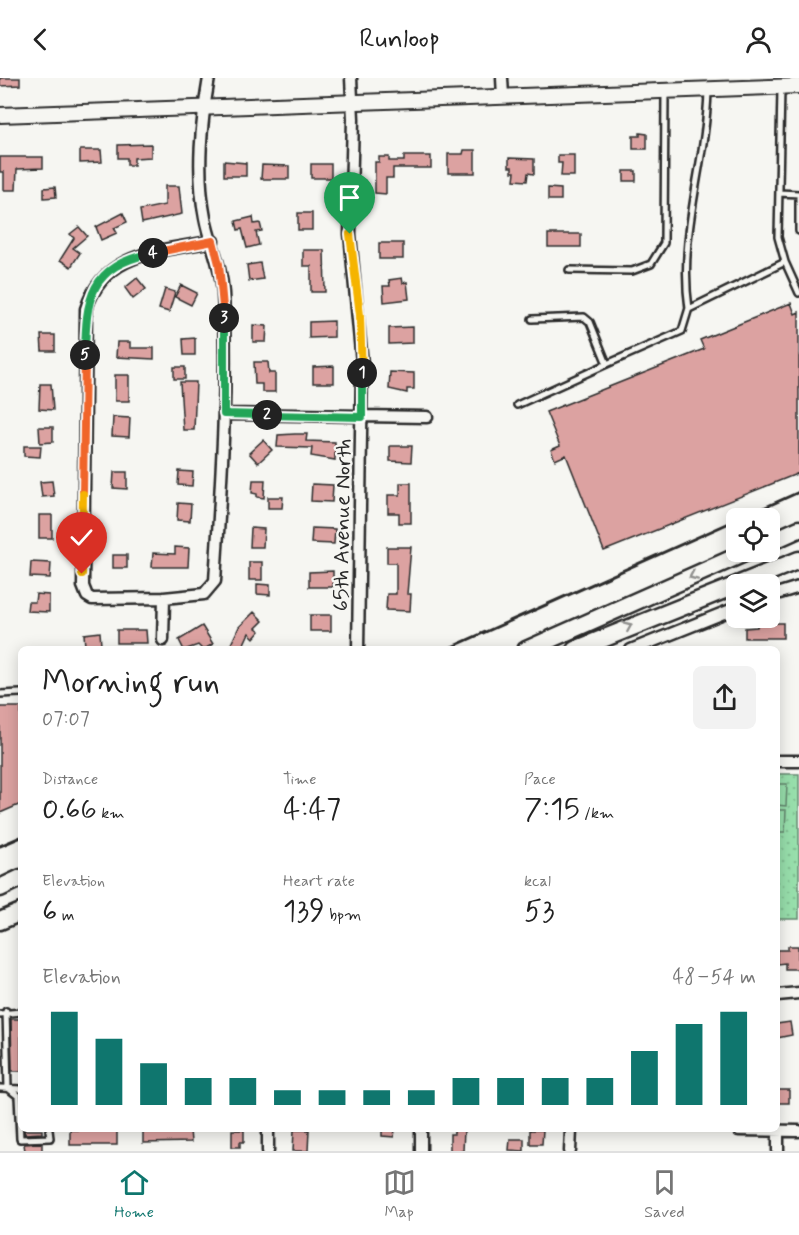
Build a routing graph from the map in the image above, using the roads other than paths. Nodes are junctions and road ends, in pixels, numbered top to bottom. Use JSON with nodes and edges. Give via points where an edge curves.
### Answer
{"nodes":[{"id":1,"x":209,"y":78,"type":"edge"},
{"id":2,"x":351,"y":78,"type":"edge"},
{"id":3,"x":502,"y":78,"type":"edge"},
{"id":4,"x":799,"y":86,"type":"edge"},
{"id":5,"x":781,"y":87,"type":"junction"},
{"id":6,"x":708,"y":89,"type":"junction"},
{"id":7,"x":665,"y":91,"type":"junction"},
{"id":8,"x":503,"y":96,"type":"junction"},
{"id":9,"x":351,"y":102,"type":"junction"},
{"id":10,"x":204,"y":108,"type":"junction"},
{"id":11,"x":0,"y":115,"type":"edge"},
{"id":12,"x":779,"y":194,"type":"junction"},
{"id":13,"x":799,"y":194,"type":"edge"},
{"id":14,"x":799,"y":231,"type":"edge"},
{"id":15,"x":213,"y":241,"type":"junction"},
{"id":16,"x":785,"y":262,"type":"junction"},
{"id":17,"x":569,"y":270,"type":"dead end"},
{"id":18,"x":799,"y":293,"type":"edge"},
{"id":19,"x":689,"y":308,"type":"junction"},
{"id":20,"x":532,"y":319,"type":"dead end"},
{"id":21,"x":607,"y":364,"type":"junction"},
{"id":22,"x":517,"y":405,"type":"dead end"},
{"id":23,"x":224,"y":414,"type":"junction"},
{"id":24,"x":362,"y":417,"type":"junction"},
{"id":25,"x":427,"y":417,"type":"dead end"},
{"id":26,"x":799,"y":529,"type":"edge"},
{"id":27,"x":780,"y":538,"type":"edge"},
{"id":28,"x":799,"y":560,"type":"edge"},
{"id":29,"x":726,"y":561,"type":"edge"},
{"id":30,"x":799,"y":588,"type":"edge"},
{"id":31,"x":780,"y":593,"type":"edge"},
{"id":32,"x":164,"y":598,"type":"junction"},
{"id":33,"x":726,"y":613,"type":"edge"},
{"id":34,"x":163,"y":640,"type":"dead end"},
{"id":35,"x":657,"y":644,"type":"edge"},
{"id":36,"x":358,"y":646,"type":"edge"},
{"id":37,"x":535,"y":646,"type":"edge"},
{"id":38,"x":585,"y":646,"type":"edge"},
{"id":39,"x":18,"y":693,"type":"edge"},
{"id":40,"x":0,"y":694,"type":"edge"},
{"id":41,"x":780,"y":761,"type":"edge"},
{"id":42,"x":799,"y":761,"type":"edge"},
{"id":43,"x":18,"y":879,"type":"edge"},
{"id":44,"x":0,"y":888,"type":"edge"},
{"id":45,"x":18,"y":913,"type":"edge"},
{"id":46,"x":0,"y":921,"type":"edge"},
{"id":47,"x":799,"y":993,"type":"edge"},
{"id":48,"x":780,"y":995,"type":"edge"},
{"id":49,"x":18,"y":1012,"type":"edge"},
{"id":50,"x":3,"y":1013,"type":"edge"},
{"id":51,"x":0,"y":1088,"type":"edge"},
{"id":52,"x":8,"y":1088,"type":"junction"},
{"id":53,"x":18,"y":1089,"type":"edge"},
{"id":54,"x":18,"y":1095,"type":"edge"},
{"id":55,"x":799,"y":1131,"type":"edge"},
{"id":56,"x":20,"y":1132,"type":"edge"},
{"id":57,"x":49,"y":1132,"type":"edge"},
{"id":58,"x":268,"y":1132,"type":"edge"},
{"id":59,"x":421,"y":1132,"type":"edge"},
{"id":60,"x":571,"y":1132,"type":"edge"},
{"id":61,"x":778,"y":1132,"type":"edge"},
{"id":62,"x":780,"y":1132,"type":"edge"},
{"id":63,"x":268,"y":1151,"type":"edge"},
{"id":64,"x":421,"y":1151,"type":"edge"},
{"id":65,"x":570,"y":1151,"type":"edge"},
{"id":66,"x":778,"y":1151,"type":"edge"}],
"edges":[{"from":1,"to":10,"type":"street"},
{"from":2,"to":9,"type":"street","name":"65th Avenue North"},
{"from":3,"to":8,"type":"street"},
{"from":4,"to":5,"type":"street"},
{"from":5,"to":6,"type":"street"},
{"from":5,"to":12,"type":"lane"},
{"from":6,"to":7,"type":"street"},
{"from":6,"to":19,"type":"lane","via":[[702,163],[685,249]]},
{"from":7,"to":8,"type":"street"},
{"from":7,"to":17,"type":"lane","via":[[664,243],[651,264],[632,271]]},
{"from":8,"to":9,"type":"street"},
{"from":9,"to":10,"type":"street"},
{"from":9,"to":24,"type":"street","name":"65th Avenue North","via":[[350,234],[362,338]]},
{"from":10,"to":11,"type":"street"},
{"from":10,"to":15,"type":"street","via":[[200,184],[205,223]]},
{"from":12,"to":13,"type":"lane"},
{"from":12,"to":16,"type":"lane","via":[[777,237]]},
{"from":13,"to":14,"type":"lane"},
{"from":15,"to":23,"type":"street","via":[[223,291]]},
{"from":15,"to":32,"type":"street","via":[[125,260],[102,279],[86,309],[83,585],[92,599]]},
{"from":16,"to":18,"type":"lane"},
{"from":16,"to":19,"type":"lane"},
{"from":19,"to":21,"type":"lane","via":[[682,331]]},
{"from":20,"to":21,"type":"lane","via":[[584,317],[590,322]]},
{"from":21,"to":22,"type":"lane"},
{"from":23,"to":24,"type":"street"},
{"from":23,"to":32,"type":"street","via":[[215,581],[204,594]]},
{"from":24,"to":25,"type":"street"},
{"from":24,"to":36,"type":"street","name":"65th Avenue North"},
{"from":26,"to":27,"type":"highway"},
{"from":38,"to":28,"type":"highway","one_way":true},
{"from":29,"to":37,"type":"highway","one_way":true},
{"from":30,"to":31,"type":"street"},
{"from":32,"to":34,"type":"street"},
{"from":33,"to":35,"type":"street"},
{"from":39,"to":40,"type":"lane"},
{"from":41,"to":42,"type":"street"},
{"from":43,"to":44,"type":"highway"},
{"from":45,"to":46,"type":"highway"},
{"from":47,"to":48,"type":"street"},
{"from":49,"to":50,"type":"lane"},
{"from":50,"to":52,"type":"lane"},
{"from":51,"to":52,"type":"lane"},
{"from":52,"to":53,"type":"lane"},
{"from":52,"to":54,"type":"lane"},
{"from":55,"to":62,"type":"street"},
{"from":56,"to":57,"type":"lane","via":[[20,1139],[50,1138]]},
{"from":58,"to":63,"type":"street"},
{"from":59,"to":64,"type":"street"},
{"from":60,"to":65,"type":"street"},
{"from":61,"to":66,"type":"street"}]}
